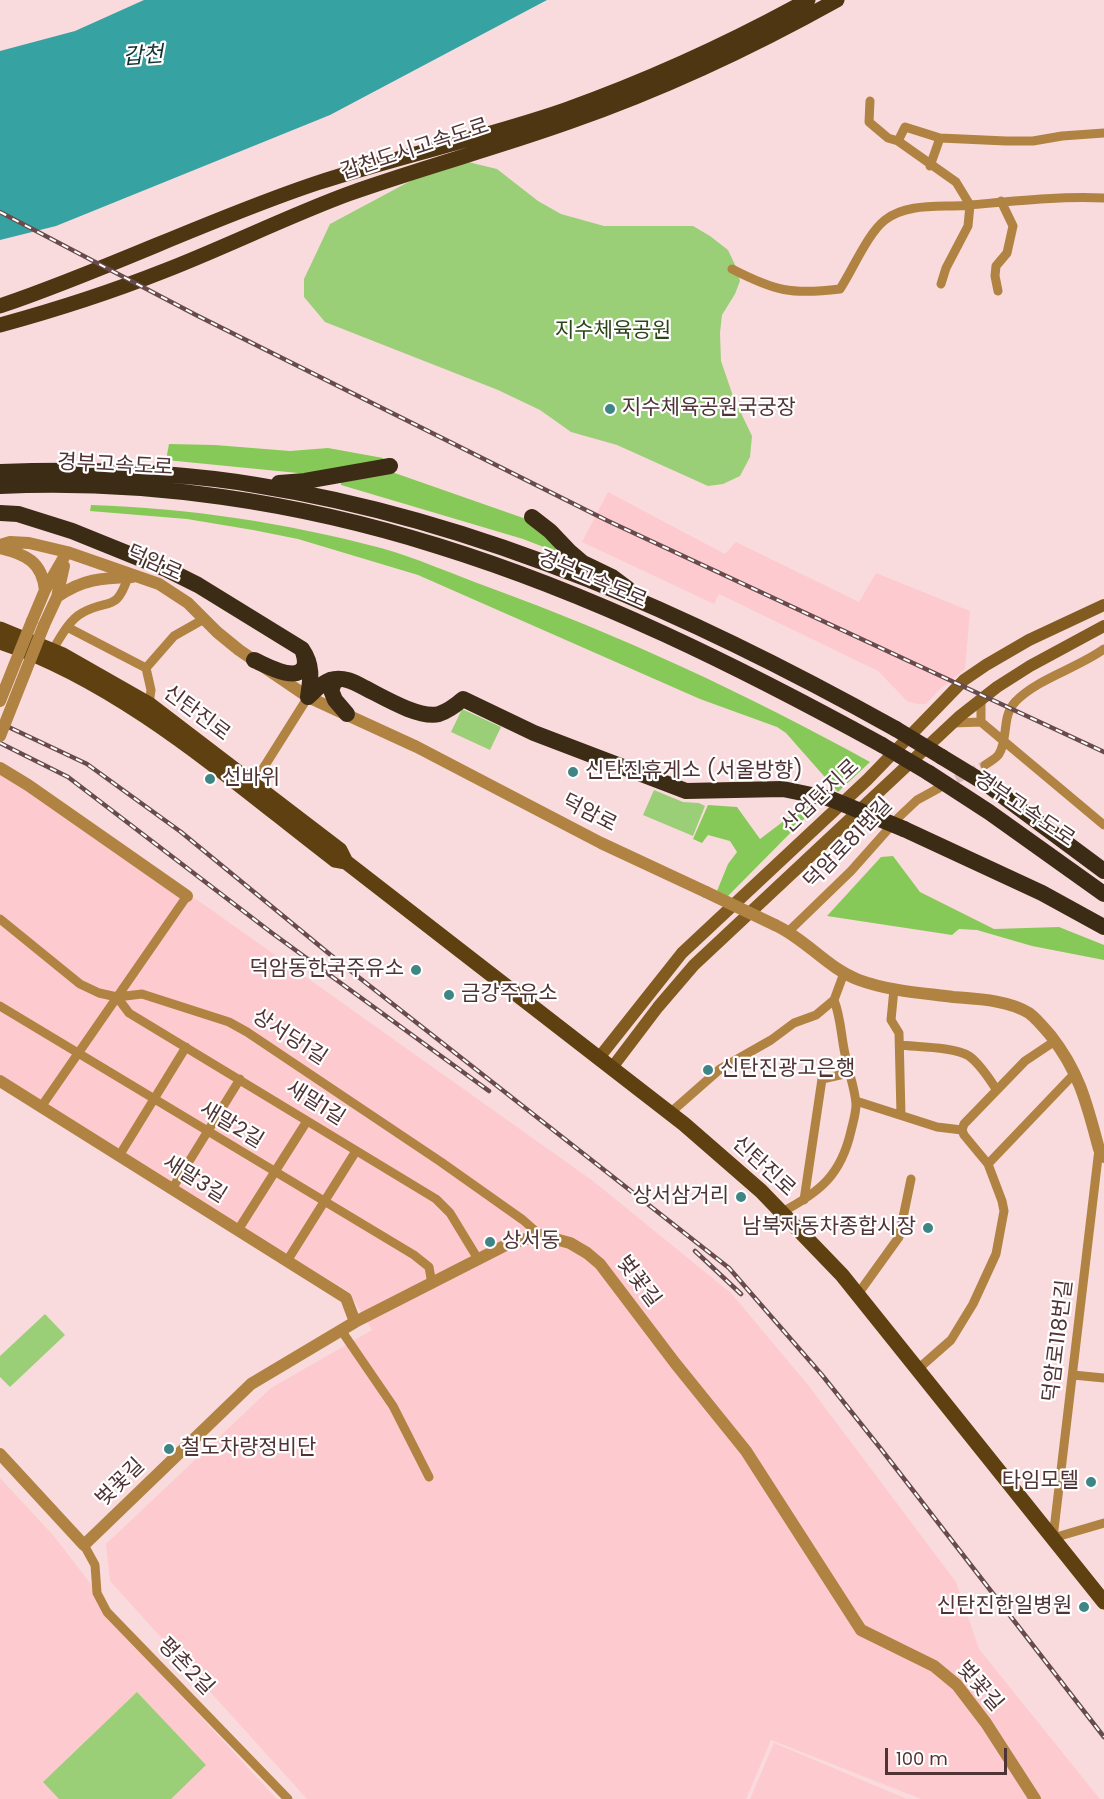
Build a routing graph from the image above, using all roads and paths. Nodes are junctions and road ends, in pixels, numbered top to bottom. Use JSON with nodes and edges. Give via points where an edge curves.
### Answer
{"nodes":[{"id":1,"x":808,"y":0,"type":"edge"},
{"id":2,"x":837,"y":0,"type":"edge"},
{"id":3,"x":870,"y":101,"type":"dead end"},
{"id":4,"x":1104,"y":133,"type":"edge"},
{"id":5,"x":940,"y":138,"type":"junction"},
{"id":6,"x":898,"y":141,"type":"junction"},
{"id":7,"x":930,"y":166,"type":"junction"},
{"id":8,"x":1104,"y":198,"type":"edge"},
{"id":9,"x":1001,"y":201,"type":"junction"},
{"id":10,"x":970,"y":205,"type":"junction"},
{"id":11,"x":732,"y":269,"type":"dead end"},
{"id":12,"x":941,"y":284,"type":"dead end"},
{"id":13,"x":998,"y":291,"type":"dead end"},
{"id":14,"x":0,"y":306,"type":"edge"},
{"id":15,"x":0,"y":325,"type":"edge"},
{"id":16,"x":390,"y":466,"type":"dead end"},
{"id":17,"x":0,"y":472,"type":"edge"},
{"id":18,"x":257,"y":485,"type":"junction"},
{"id":19,"x":0,"y":486,"type":"edge"},
{"id":20,"x":0,"y":513,"type":"edge"},
{"id":21,"x":532,"y":517,"type":"dead end"},
{"id":22,"x":0,"y":546,"type":"edge"},
{"id":23,"x":67,"y":552,"type":"junction"},
{"id":24,"x":134,"y":577,"type":"junction"},
{"id":25,"x":45,"y":590,"type":"junction"},
{"id":26,"x":57,"y":597,"type":"junction"},
{"id":27,"x":648,"y":604,"type":"junction"},
{"id":28,"x":1104,"y":604,"type":"edge"},
{"id":29,"x":204,"y":619,"type":"junction"},
{"id":30,"x":38,"y":623,"type":"junction"},
{"id":31,"x":1104,"y":626,"type":"edge"},
{"id":32,"x":67,"y":627,"type":"junction"},
{"id":33,"x":0,"y":629,"type":"edge"},
{"id":34,"x":0,"y":642,"type":"edge"},
{"id":35,"x":302,"y":649,"type":"junction"},
{"id":36,"x":1104,"y":649,"type":"edge"},
{"id":37,"x":52,"y":651,"type":"junction"},
{"id":38,"x":254,"y":660,"type":"junction"},
{"id":39,"x":146,"y":668,"type":"junction"},
{"id":40,"x":341,"y":679,"type":"junction"},
{"id":41,"x":308,"y":697,"type":"junction"},
{"id":42,"x":981,"y":700,"type":"junction"},
{"id":43,"x":0,"y":701,"type":"edge"},
{"id":44,"x":149,"y":704,"type":"junction"},
{"id":45,"x":347,"y":714,"type":"junction"},
{"id":46,"x":981,"y":722,"type":"junction"},
{"id":47,"x":953,"y":723,"type":"junction"},
{"id":48,"x":0,"y":736,"type":"edge"},
{"id":49,"x":1004,"y":742,"type":"junction"},
{"id":50,"x":985,"y":765,"type":"tunnel mouth"},
{"id":51,"x":0,"y":768,"type":"edge"},
{"id":52,"x":251,"y":788,"type":"junction"},
{"id":53,"x":939,"y":788,"type":"tunnel mouth"},
{"id":54,"x":1104,"y":825,"type":"edge"},
{"id":55,"x":1104,"y":871,"type":"edge"},
{"id":56,"x":1104,"y":894,"type":"edge"},
{"id":57,"x":187,"y":896,"type":"joint"},
{"id":58,"x":0,"y":919,"type":"edge"},
{"id":59,"x":1104,"y":927,"type":"edge"},
{"id":60,"x":789,"y":931,"type":"junction"},
{"id":61,"x":844,"y":973,"type":"junction"},
{"id":62,"x":894,"y":989,"type":"junction"},
{"id":63,"x":117,"y":997,"type":"junction"},
{"id":64,"x":834,"y":1000,"type":"junction"},
{"id":65,"x":0,"y":1006,"type":"edge"},
{"id":66,"x":1055,"y":1041,"type":"junction"},
{"id":67,"x":900,"y":1045,"type":"junction"},
{"id":68,"x":186,"y":1047,"type":"junction"},
{"id":69,"x":78,"y":1053,"type":"junction"},
{"id":70,"x":604,"y":1064,"type":"junction"},
{"id":71,"x":849,"y":1073,"type":"junction"},
{"id":72,"x":1075,"y":1073,"type":"junction"},
{"id":73,"x":240,"y":1079,"type":"junction"},
{"id":74,"x":0,"y":1081,"type":"edge"},
{"id":75,"x":996,"y":1089,"type":"junction"},
{"id":76,"x":154,"y":1099,"type":"junction"},
{"id":77,"x":856,"y":1101,"type":"junction"},
{"id":78,"x":41,"y":1107,"type":"junction"},
{"id":79,"x":670,"y":1113,"type":"junction"},
{"id":80,"x":901,"y":1115,"type":"junction"},
{"id":81,"x":307,"y":1121,"type":"junction"},
{"id":82,"x":962,"y":1130,"type":"junction"},
{"id":83,"x":207,"y":1132,"type":"junction"},
{"id":84,"x":356,"y":1151,"type":"junction"},
{"id":85,"x":1102,"y":1153,"type":"edge"},
{"id":86,"x":119,"y":1156,"type":"junction"},
{"id":87,"x":988,"y":1164,"type":"junction"},
{"id":88,"x":274,"y":1173,"type":"junction"},
{"id":89,"x":911,"y":1179,"type":"dead end"},
{"id":90,"x":172,"y":1189,"type":"junction"},
{"id":91,"x":804,"y":1200,"type":"junction"},
{"id":92,"x":324,"y":1202,"type":"junction"},
{"id":93,"x":782,"y":1212,"type":"junction"},
{"id":94,"x":238,"y":1230,"type":"junction"},
{"id":95,"x":540,"y":1235,"type":"junction"},
{"id":96,"x":478,"y":1259,"type":"junction"},
{"id":97,"x":287,"y":1261,"type":"junction"},
{"id":98,"x":432,"y":1284,"type":"junction"},
{"id":99,"x":858,"y":1294,"type":"junction"},
{"id":100,"x":355,"y":1322,"type":"junction"},
{"id":101,"x":341,"y":1330,"type":"junction"},
{"id":102,"x":918,"y":1369,"type":"junction"},
{"id":103,"x":1073,"y":1375,"type":"junction"},
{"id":104,"x":1104,"y":1378,"type":"edge"},
{"id":105,"x":0,"y":1454,"type":"edge"},
{"id":106,"x":429,"y":1477,"type":"dead end"},
{"id":107,"x":1104,"y":1522,"type":"edge"},
{"id":108,"x":1053,"y":1538,"type":"junction"},
{"id":109,"x":84,"y":1545,"type":"junction"},
{"id":110,"x":1104,"y":1602,"type":"edge"},
{"id":111,"x":288,"y":1799,"type":"edge"},
{"id":112,"x":1035,"y":1799,"type":"edge"}],
"edges":[{"from":1,"to":14,"type":"highway","name":"갑천도시고속도로","via":[[712,49],[563,110],[317,183]]},
{"from":2,"to":15,"type":"highway","name":"갑천도시고속도로","via":[[764,39],[621,103],[368,187],[164,272]]},
{"from":3,"to":6,"type":"street","via":[[869,122]]},
{"from":4,"to":5,"type":"street","via":[[1033,141]]},
{"from":5,"to":6,"type":"street","via":[[905,127]]},
{"from":5,"to":7,"type":"street"},
{"from":6,"to":7,"type":"street"},
{"from":7,"to":10,"type":"street","via":[[956,183]]},
{"from":8,"to":9,"type":"street"},
{"from":9,"to":10,"type":"street"},
{"from":9,"to":13,"type":"street","via":[[1013,226],[1007,253],[996,266]]},
{"from":10,"to":11,"type":"street","via":[[904,210],[886,219],[869,238],[840,289],[792,292],[759,283]]},
{"from":10,"to":12,"type":"street","via":[[968,226]]},
{"from":16,"to":18,"type":"highway"},
{"from":17,"to":18,"type":"highway","name":"경부고속도로","via":[[164,475]]},
{"from":18,"to":27,"type":"highway","name":"경부고속도로","via":[[399,516],[472,538]]},
{"from":19,"to":56,"type":"highway","name":"경부고속도로","bridge":true,"via":[[142,488],[272,505],[438,546],[565,592],[756,678],[882,745],[989,812]]},
{"from":20,"to":35,"type":"highway","via":[[18,514],[72,531],[166,569]]},
{"from":21,"to":27,"type":"highway","via":[[584,563],[612,577]]},
{"from":22,"to":23,"type":"street","name":"덕암로","via":[[29,543]]},
{"from":22,"to":25,"type":"street","via":[[37,565]]},
{"from":23,"to":24,"type":"street","name":"덕암로"},
{"from":23,"to":25,"type":"street"},
{"from":23,"to":26,"type":"street"},
{"from":24,"to":26,"type":"street","via":[[88,580]]},
{"from":24,"to":29,"type":"street","name":"덕암로","via":[[175,593]]},
{"from":24,"to":32,"type":"street","via":[[114,602],[81,613]]},
{"from":25,"to":30,"type":"street"},
{"from":26,"to":30,"type":"street"},
{"from":27,"to":55,"type":"highway","name":"경부고속도로","bridge":true,"via":[[822,687],[896,729],[988,785]]},
{"from":28,"to":70,"type":"main road","name":"산업단지로","via":[[1029,640],[964,680],[867,780],[682,953]]},
{"from":29,"to":38,"type":"street","name":"덕암로"},
{"from":29,"to":39,"type":"street","via":[[174,636]]},
{"from":30,"to":43,"type":"street","bridge":true},
{"from":30,"to":48,"type":"street","bridge":true},
{"from":31,"to":42,"type":"main road","name":"산업단지로","via":[[1030,666]]},
{"from":32,"to":37,"type":"street"},
{"from":32,"to":39,"type":"street"},
{"from":33,"to":37,"type":"main road","name":"신탄진로"},
{"from":34,"to":52,"type":"main road","name":"신탄진로","via":[[93,684]]},
{"from":35,"to":38,"type":"highway","via":[[305,664],[296,674]]},
{"from":35,"to":41,"type":"highway","via":[[311,672]]},
{"from":36,"to":49,"type":"street","via":[[1013,703],[1005,719]]},
{"from":37,"to":44,"type":"main road","name":"신탄진로"},
{"from":38,"to":41,"type":"street","name":"덕암로"},
{"from":39,"to":44,"type":"street","via":[[151,690]]},
{"from":40,"to":41,"type":"highway","via":[[328,680]]},
{"from":40,"to":45,"type":"highway","via":[[335,681],[331,690]]},
{"from":40,"to":59,"type":"highway","bridge":true,"via":[[426,714],[438,714],[463,699],[534,733],[686,791],[783,789],[831,800],[1042,893]]},
{"from":41,"to":45,"type":"street","name":"덕암로"},
{"from":41,"to":52,"type":"street"},
{"from":42,"to":46,"type":"street"},
{"from":42,"to":47,"type":"main road","name":"산업단지로"},
{"from":44,"to":52,"type":"main road","name":"신탄진로"},
{"from":45,"to":60,"type":"street","name":"덕암로","bridge":true,"via":[[601,843]]},
{"from":46,"to":47,"type":"street"},
{"from":46,"to":49,"type":"street"},
{"from":47,"to":70,"type":"main road","name":"산업단지로","via":[[694,965]]},
{"from":49,"to":50,"type":"street","via":[[999,755]]},
{"from":49,"to":54,"type":"street"},
{"from":51,"to":57,"type":"street"},
{"from":52,"to":70,"type":"main road","name":"신탄진로","via":[[340,850],[346,862]]},
{"from":53,"to":60,"type":"street","name":"덕암로81번길","via":[[917,800],[899,817]]},
{"from":57,"to":63,"type":"street"},
{"from":58,"to":63,"type":"street","name":"상서당1길","via":[[80,984]]},
{"from":60,"to":61,"type":"street","name":"덕암로"},
{"from":61,"to":62,"type":"street","name":"덕암로"},
{"from":61,"to":64,"type":"street"},
{"from":62,"to":66,"type":"street","name":"덕암로","via":[[1012,1006],[1030,1014]]},
{"from":62,"to":67,"type":"street","via":[[891,1020],[899,1033]]},
{"from":63,"to":68,"type":"street","name":"새말1길","via":[[129,1013]]},
{"from":63,"to":69,"type":"street"},
{"from":63,"to":95,"type":"street","name":"상서당1길","via":[[142,994],[229,1022],[247,1032],[441,1162]]},
{"from":64,"to":71,"type":"street"},
{"from":64,"to":79,"type":"street","via":[[816,1015],[794,1023],[720,1068]]},
{"from":65,"to":69,"type":"street","name":"새말2길"},
{"from":66,"to":72,"type":"street","name":"덕암로"},
{"from":66,"to":75,"type":"street","via":[[1025,1061]]},
{"from":67,"to":75,"type":"street","via":[[968,1055]]},
{"from":67,"to":80,"type":"street"},
{"from":68,"to":73,"type":"street","name":"새말1길"},
{"from":68,"to":76,"type":"street"},
{"from":69,"to":76,"type":"street","name":"새말2길"},
{"from":69,"to":78,"type":"street"},
{"from":70,"to":79,"type":"main road","name":"신탄진로"},
{"from":71,"to":77,"type":"street"},
{"from":71,"to":91,"type":"street","via":[[822,1079]]},
{"from":72,"to":85,"type":"street","name":"덕암로"},
{"from":72,"to":87,"type":"street"},
{"from":73,"to":81,"type":"street","name":"새말1길"},
{"from":73,"to":83,"type":"street"},
{"from":74,"to":78,"type":"street","name":"새말3길"},
{"from":75,"to":82,"type":"street"},
{"from":76,"to":83,"type":"street","name":"새말2길"},
{"from":76,"to":86,"type":"street"},
{"from":77,"to":80,"type":"street"},
{"from":77,"to":91,"type":"street","via":[[842,1160],[822,1186]]},
{"from":78,"to":86,"type":"street","name":"새말3길"},
{"from":79,"to":93,"type":"main road","name":"신탄진로"},
{"from":80,"to":82,"type":"street","via":[[937,1127]]},
{"from":81,"to":84,"type":"street","name":"새말1길"},
{"from":81,"to":88,"type":"street"},
{"from":82,"to":87,"type":"street"},
{"from":83,"to":88,"type":"street","name":"새말2길"},
{"from":83,"to":90,"type":"street"},
{"from":84,"to":92,"type":"street"},
{"from":84,"to":96,"type":"street","name":"새말1길","via":[[436,1199],[450,1213]]},
{"from":85,"to":103,"type":"street","name":"덕암로118번길"},
{"from":86,"to":90,"type":"street","name":"새말3길"},
{"from":87,"to":102,"type":"street","via":[[1004,1211],[996,1254],[951,1340]]},
{"from":88,"to":92,"type":"street","name":"새말2길"},
{"from":88,"to":94,"type":"street"},
{"from":89,"to":99,"type":"street","via":[[899,1237]]},
{"from":90,"to":94,"type":"street","name":"새말3길"},
{"from":91,"to":93,"type":"street"},
{"from":92,"to":97,"type":"street"},
{"from":92,"to":98,"type":"street","name":"새말2길","via":[[429,1267]]},
{"from":93,"to":99,"type":"main road","name":"신탄진로"},
{"from":94,"to":97,"type":"street","name":"새말3길"},
{"from":95,"to":96,"type":"street","name":"벚꽃길","via":[[508,1244]]},
{"from":95,"to":112,"type":"street","name":"벚꽃길","via":[[570,1243],[600,1264],[746,1451],[861,1630],[934,1666],[957,1685]]},
{"from":96,"to":98,"type":"street","name":"벚꽃길"},
{"from":97,"to":100,"type":"street","name":"새말3길","via":[[346,1298]]},
{"from":98,"to":100,"type":"street","name":"벚꽃길"},
{"from":99,"to":102,"type":"main road","name":"신탄진로"},
{"from":100,"to":101,"type":"street","name":"벚꽃길"},
{"from":101,"to":106,"type":"street","via":[[393,1406]]},
{"from":101,"to":109,"type":"street","name":"벚꽃길","via":[[251,1384]]},
{"from":102,"to":108,"type":"main road","name":"신탄진로"},
{"from":103,"to":104,"type":"street"},
{"from":103,"to":108,"type":"street","name":"덕암로118번길"},
{"from":105,"to":109,"type":"street"},
{"from":107,"to":108,"type":"street"},
{"from":108,"to":110,"type":"main road","name":"신탄진로"},
{"from":109,"to":111,"type":"street","name":"평촌2길","via":[[95,1565],[97,1593],[107,1612]]}]}
